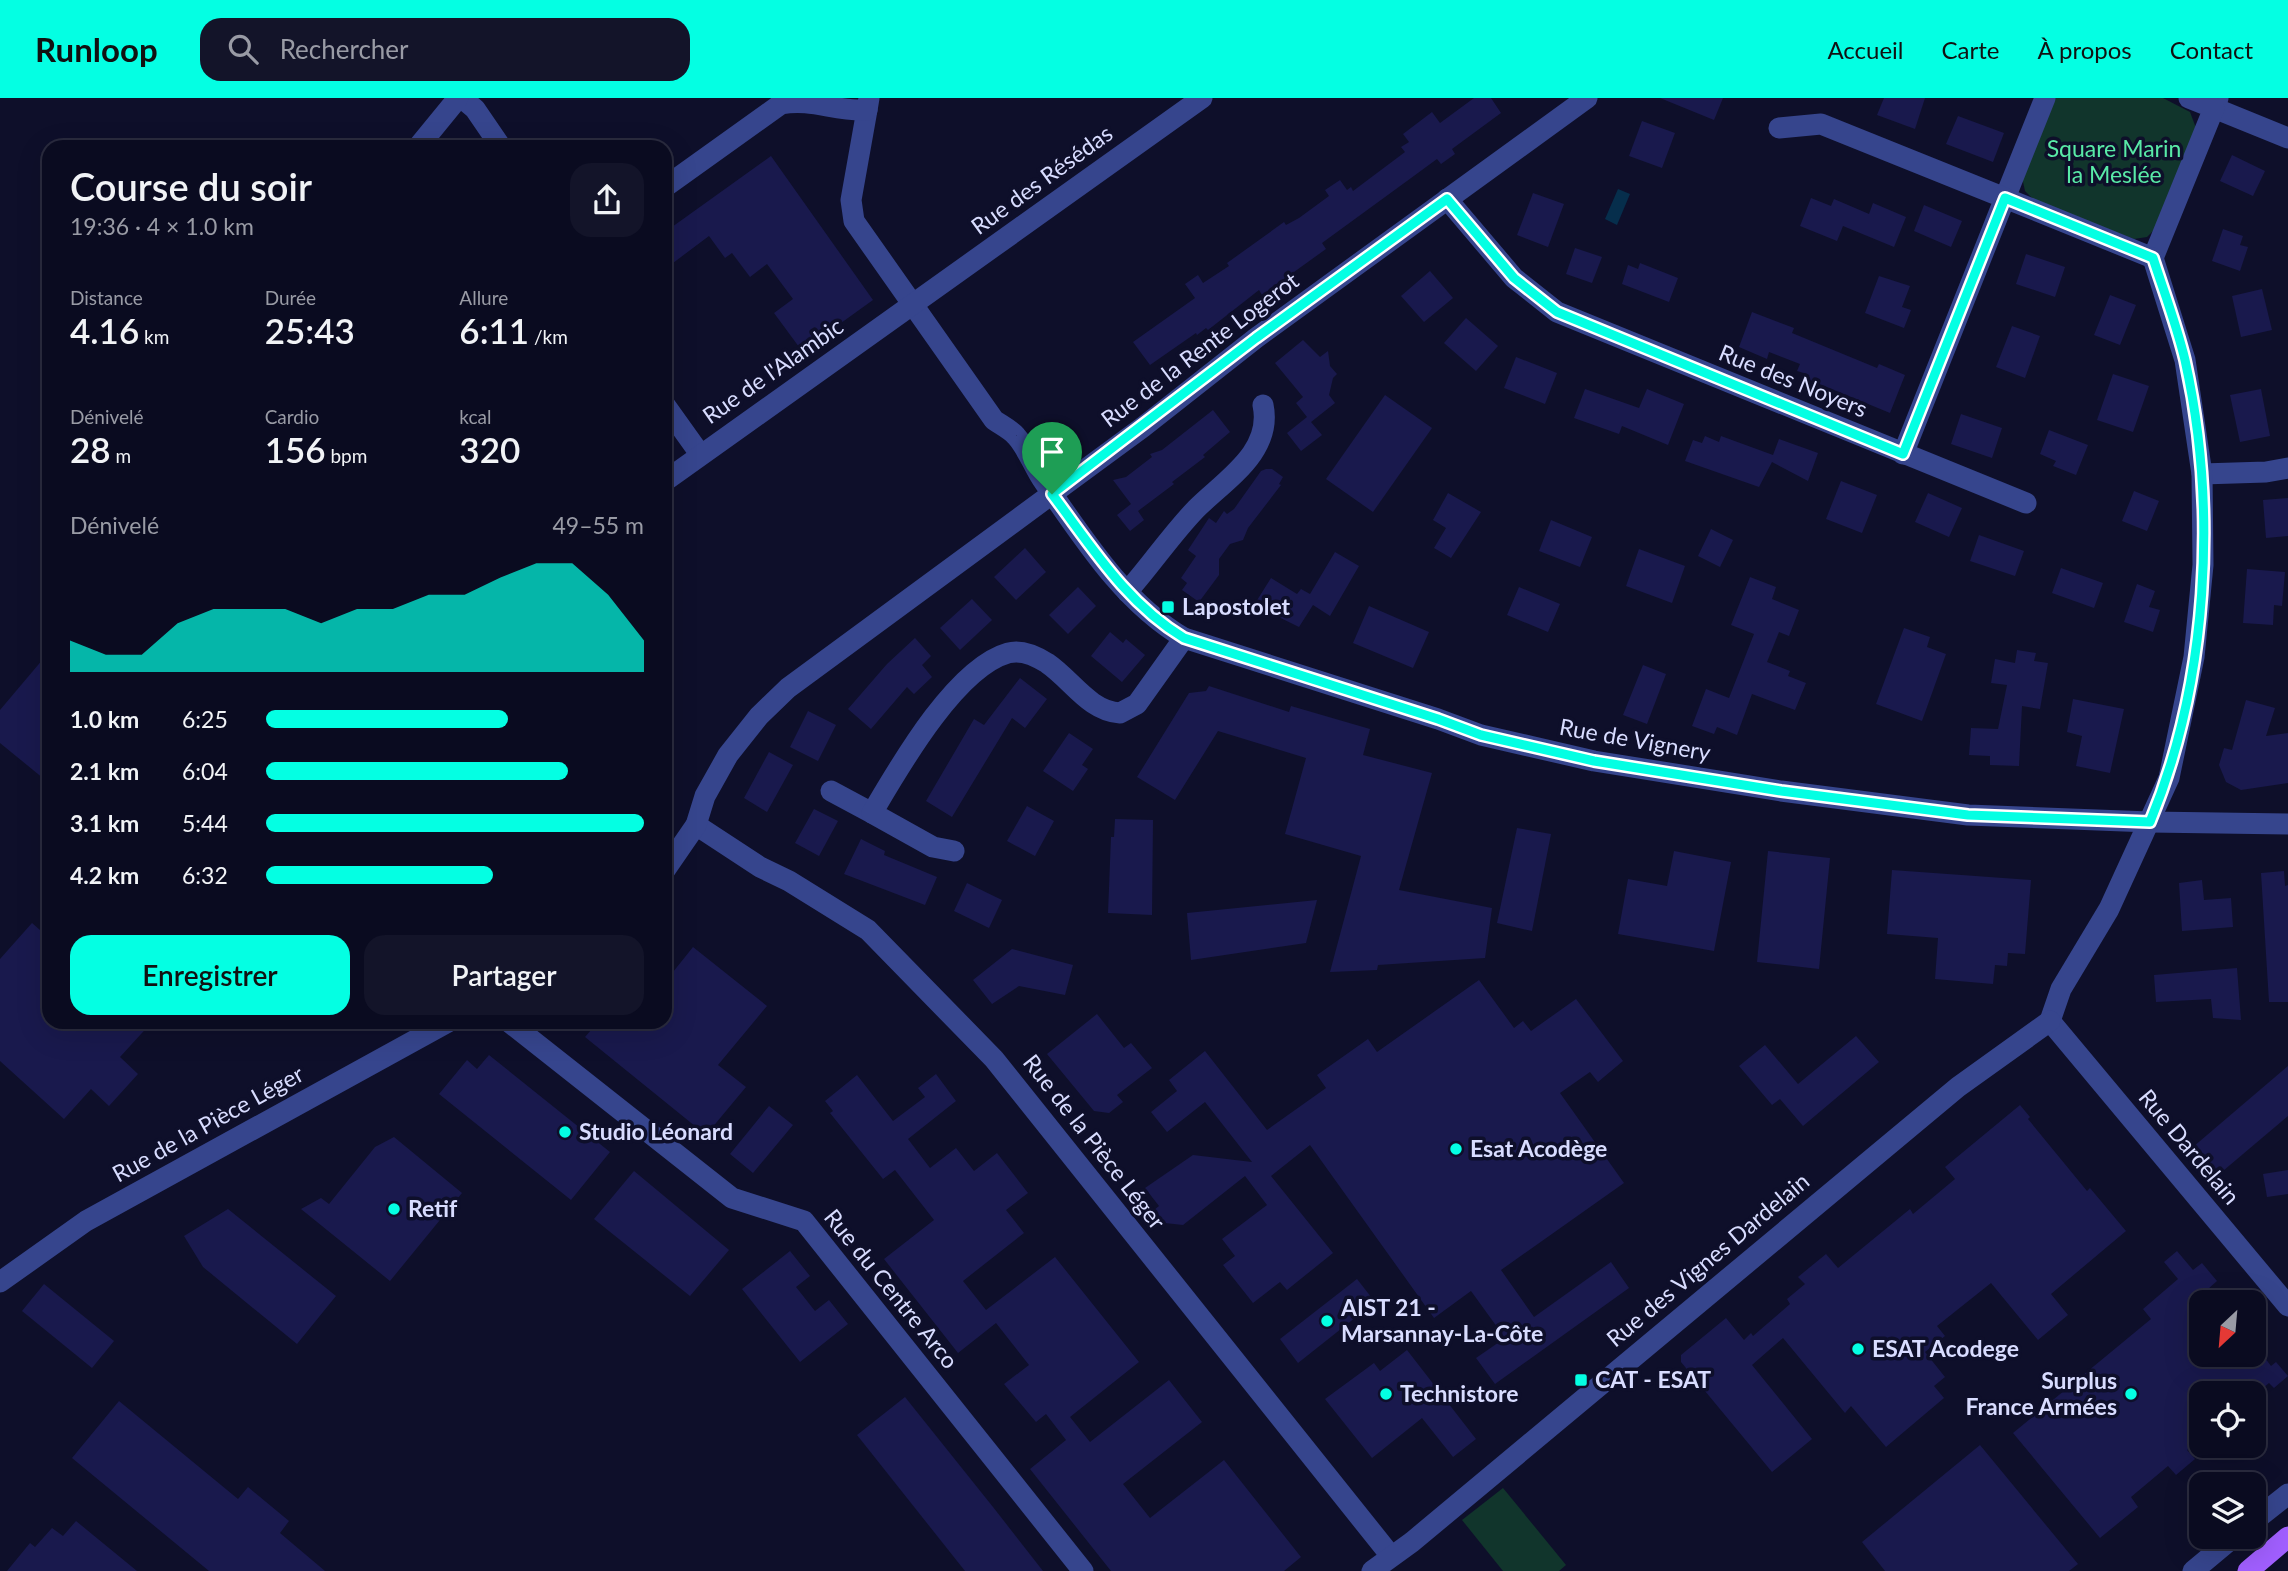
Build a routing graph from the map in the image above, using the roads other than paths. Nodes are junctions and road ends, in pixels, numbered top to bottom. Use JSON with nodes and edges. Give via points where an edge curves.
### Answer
{"nodes":[{"id":1,"x":460,"y":98,"type":"edge"},
{"id":2,"x":1202,"y":98,"type":"edge"},
{"id":3,"x":1587,"y":98,"type":"edge"},
{"id":4,"x":2045,"y":98,"type":"edge"},
{"id":5,"x":2189,"y":98,"type":"edge"},
{"id":6,"x":817,"y":99,"type":"edge"},
{"id":7,"x":2216,"y":103,"type":"edge"},
{"id":8,"x":868,"y":104,"type":"edge"},
{"id":9,"x":1779,"y":128,"type":"dead end"},
{"id":10,"x":2288,"y":138,"type":"edge"},
{"id":11,"x":424,"y":140,"type":"edge"},
{"id":12,"x":496,"y":140,"type":"edge"},
{"id":13,"x":672,"y":182,"type":"edge"},
{"id":14,"x":2005,"y":198,"type":"junction"},
{"id":15,"x":1447,"y":199,"type":"junction"},
{"id":16,"x":2153,"y":258,"type":"junction"},
{"id":17,"x":913,"y":306,"type":"junction"},
{"id":18,"x":1263,"y":405,"type":"dead end"},
{"id":19,"x":672,"y":415,"type":"edge"},
{"id":20,"x":700,"y":454,"type":"junction"},
{"id":21,"x":1903,"y":454,"type":"junction"},
{"id":22,"x":2288,"y":468,"type":"edge"},
{"id":23,"x":2202,"y":474,"type":"junction"},
{"id":24,"x":672,"y":476,"type":"edge"},
{"id":25,"x":1052,"y":494,"type":"junction"},
{"id":26,"x":2026,"y":503,"type":"dead end"},
{"id":27,"x":1127,"y":592,"type":"junction"},
{"id":28,"x":1184,"y":638,"type":"junction"},
{"id":29,"x":831,"y":791,"type":"dead end"},
{"id":30,"x":872,"y":813,"type":"junction"},
{"id":31,"x":2150,"y":822,"type":"junction"},
{"id":32,"x":2288,"y":824,"type":"edge"},
{"id":33,"x":696,"y":825,"type":"junction"},
{"id":34,"x":954,"y":851,"type":"dead end"},
{"id":35,"x":672,"y":860,"type":"edge"},
{"id":36,"x":2050,"y":1021,"type":"junction"},
{"id":37,"x":435,"y":1029,"type":"edge"},
{"id":38,"x":518,"y":1029,"type":"edge"},
{"id":39,"x":0,"y":1282,"type":"edge"},
{"id":40,"x":2288,"y":1306,"type":"edge"},
{"id":41,"x":2288,"y":1493,"type":"edge"},
{"id":42,"x":2266,"y":1511,"type":"edge"},
{"id":43,"x":2288,"y":1537,"type":"edge"},
{"id":44,"x":2219,"y":1549,"type":"edge"},
{"id":45,"x":1391,"y":1556,"type":"junction"},
{"id":46,"x":1083,"y":1571,"type":"edge"},
{"id":47,"x":1372,"y":1571,"type":"edge"},
{"id":48,"x":2193,"y":1571,"type":"edge"},
{"id":49,"x":2248,"y":1571,"type":"edge"}],
"edges":[{"from":1,"to":11,"type":"street"},
{"from":1,"to":12,"type":"street","via":[[475,109]]},
{"from":2,"to":17,"type":"street","name":"Rue des Résédas"},
{"from":3,"to":15,"type":"street","name":"Rue de la Rente Logerot"},
{"from":4,"to":14,"type":"street"},
{"from":5,"to":7,"type":"street"},
{"from":6,"to":8,"type":"street","via":[[845,111]]},
{"from":6,"to":13,"type":"street","via":[[781,104]]},
{"from":7,"to":10,"type":"street"},
{"from":7,"to":16,"type":"street"},
{"from":8,"to":17,"type":"street","name":"Rue de Vignery","via":[[851,200],[854,221]]},
{"from":9,"to":14,"type":"street","via":[[1821,124]]},
{"from":14,"to":16,"type":"street"},
{"from":14,"to":21,"type":"street"},
{"from":15,"to":21,"type":"street","name":"Rue des Noyers","via":[[1514,278],[1557,312]]},
{"from":15,"to":25,"type":"street","name":"Rue de la Rente Logerot"},
{"from":16,"to":23,"type":"street","via":[[2185,360]]},
{"from":17,"to":20,"type":"street","name":"Rue de l'Alambic"},
{"from":17,"to":25,"type":"street","name":"Rue de Vignery","via":[[994,420],[1016,436]]},
{"from":18,"to":27,"type":"street","via":[[1264,430],[1256,447],[1229,480],[1196,509]]},
{"from":19,"to":20,"type":"street"},
{"from":20,"to":24,"type":"street","name":"Rue de l'Alambic"},
{"from":21,"to":26,"type":"street","name":"Rue des Noyers"},
{"from":22,"to":23,"type":"street"},
{"from":23,"to":31,"type":"street","via":[[2203,565],[2194,657],[2169,778]]},
{"from":25,"to":27,"type":"street","name":"Rue de Vignery"},
{"from":25,"to":33,"type":"street","name":"Rue de la Rente Logerot","via":[[788,688],[744,734],[705,796]]},
{"from":27,"to":28,"type":"street","name":"Rue de Vignery"},
{"from":28,"to":30,"type":"street","via":[[1137,704],[1121,713],[1097,707],[1035,656],[1008,652],[992,660],[956,692],[923,731]]},
{"from":28,"to":31,"type":"street","name":"Rue de Vignery","via":[[1481,735],[1594,761],[1968,815]]},
{"from":29,"to":30,"type":"street"},
{"from":30,"to":34,"type":"street","via":[[933,847]]},
{"from":31,"to":32,"type":"street","name":"Rue de Vignery"},
{"from":31,"to":36,"type":"street","via":[[2109,909],[2061,989]]},
{"from":33,"to":35,"type":"street"},
{"from":33,"to":45,"type":"street","name":"Rue de la Pièce Léger","via":[[868,930],[995,1059]]},
{"from":36,"to":40,"type":"street","name":"Rue Dardelain"},
{"from":36,"to":45,"type":"street","name":"Rue des Vignes Dardelain","via":[[1958,1087]]},
{"from":37,"to":39,"type":"street","name":"Rue de la Pièce Léger","via":[[86,1221]]},
{"from":38,"to":46,"type":"street","name":"Rue du Centre Arco","via":[[732,1198],[804,1221]]},
{"from":41,"to":42,"type":"street"},
{"from":43,"to":49,"type":"main road"},
{"from":44,"to":48,"type":"street"},
{"from":45,"to":47,"type":"street","name":"Rue des Vignes Dardelain"}]}
